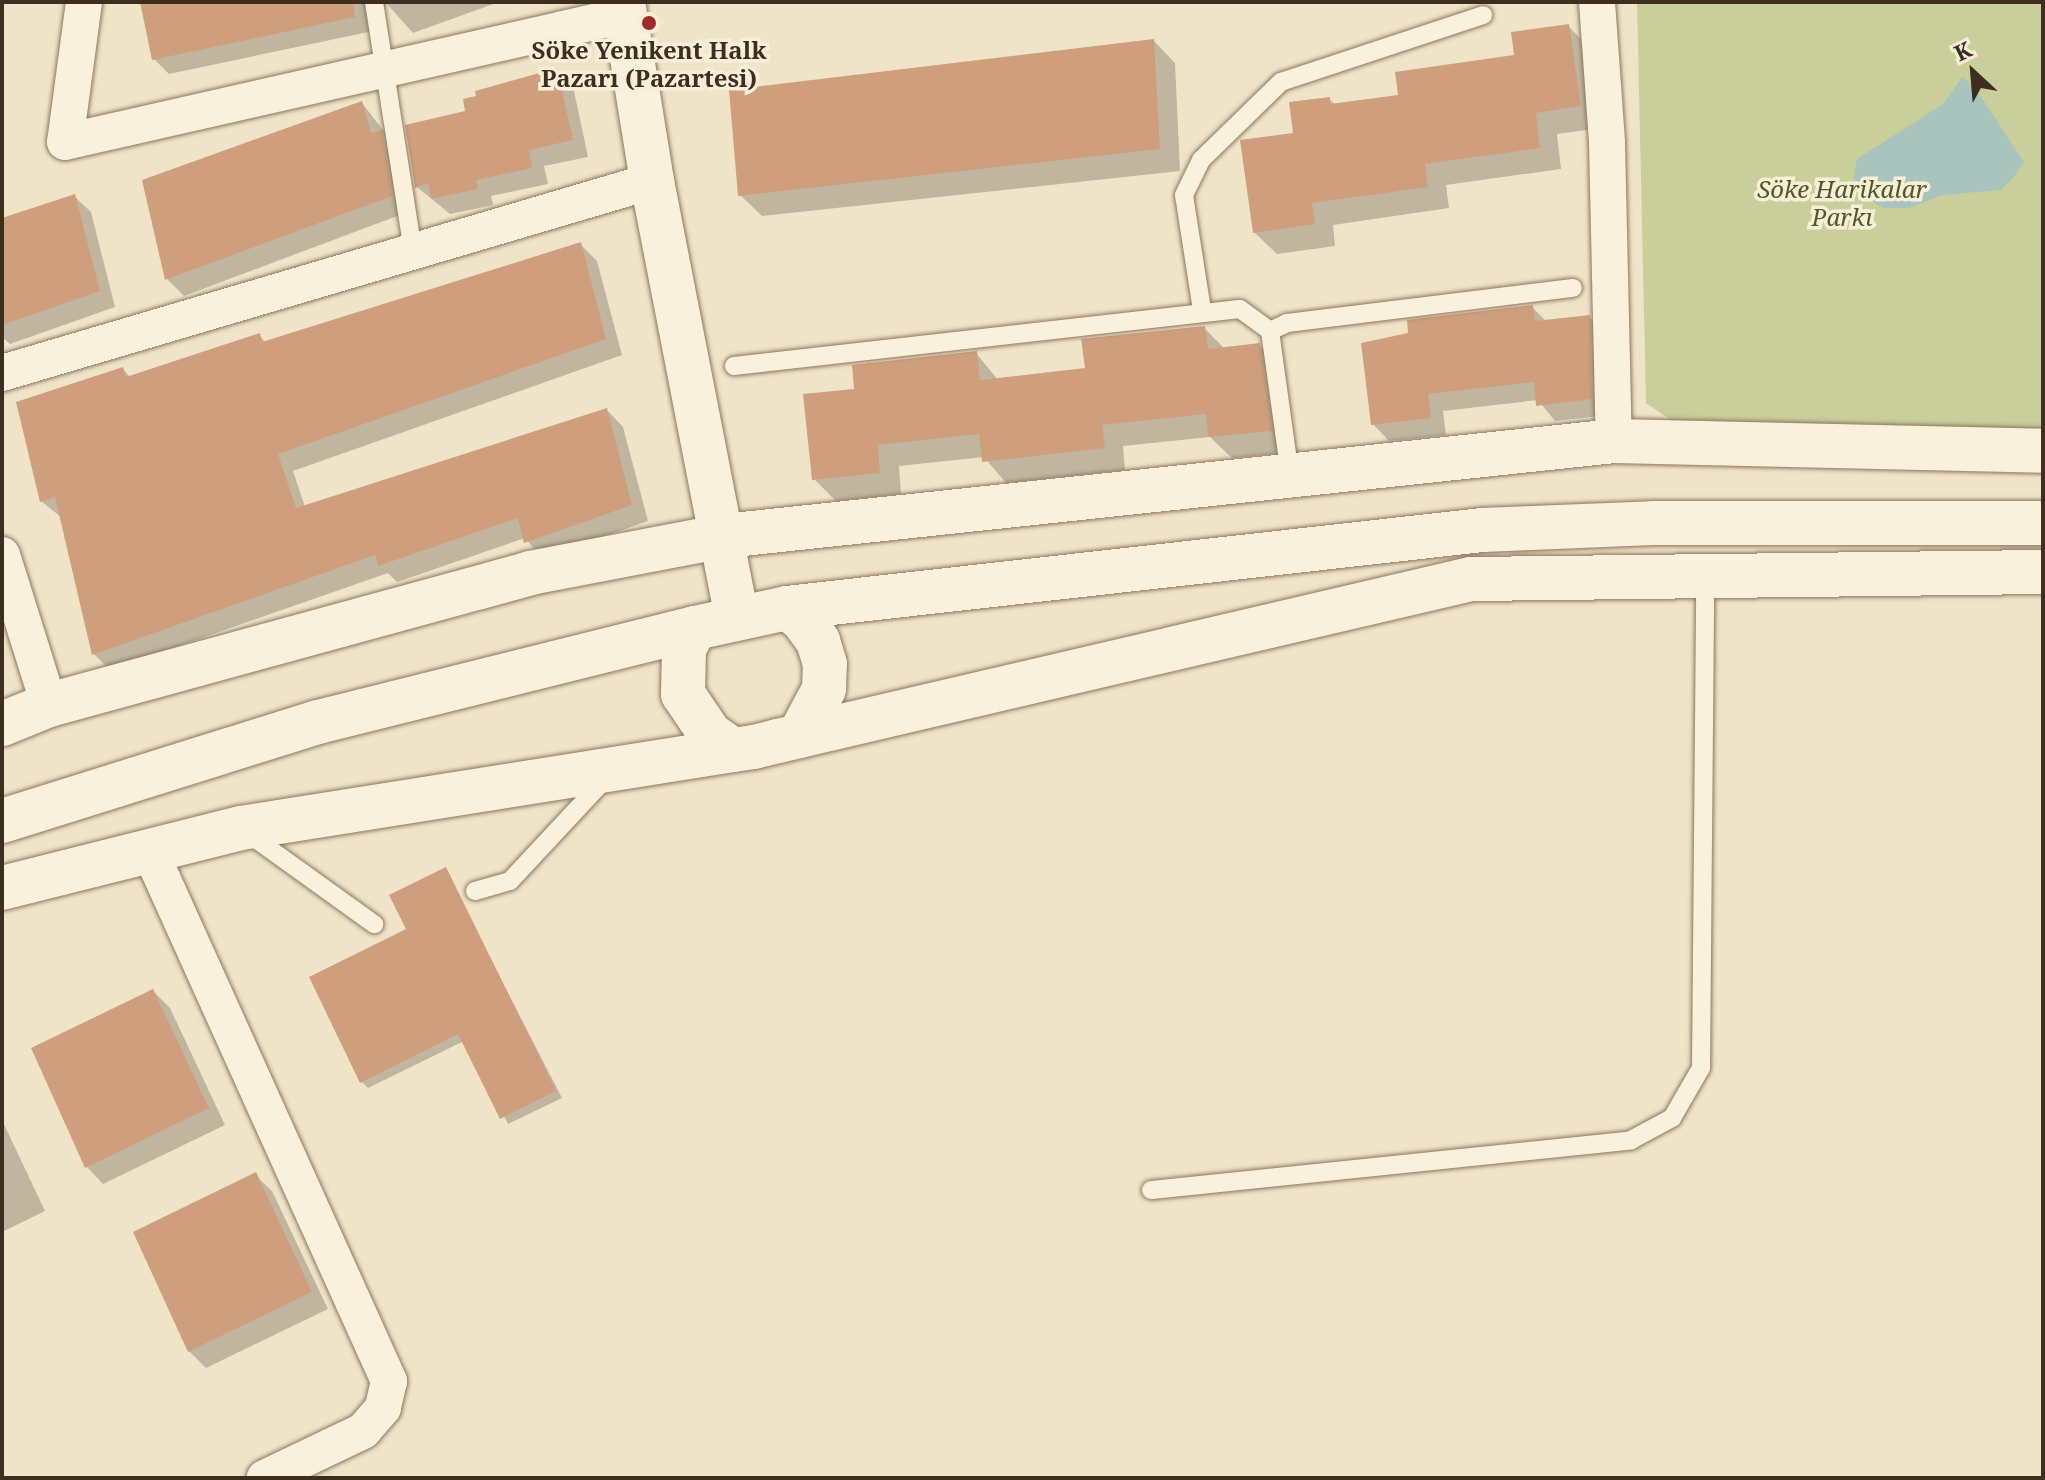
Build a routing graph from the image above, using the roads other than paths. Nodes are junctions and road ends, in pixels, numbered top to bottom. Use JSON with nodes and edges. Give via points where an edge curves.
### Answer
{"nodes":[{"id":1,"x":84,"y":2,"type":"edge"},
{"id":2,"x":374,"y":2,"type":"edge"},
{"id":3,"x":1597,"y":2,"type":"edge"},
{"id":4,"x":624,"y":8,"type":"edge"},
{"id":5,"x":1483,"y":15,"type":"dead end"},
{"id":6,"x":388,"y":69,"type":"junction"},
{"id":7,"x":652,"y":181,"type":"junction"},
{"id":8,"x":413,"y":250,"type":"junction"},
{"id":9,"x":1573,"y":288,"type":"dead end"},
{"id":10,"x":1202,"y":310,"type":"junction"},
{"id":11,"x":1270,"y":331,"type":"junction"},
{"id":12,"x":734,"y":366,"type":"dead end"},
{"id":13,"x":2,"y":373,"type":"edge"},
{"id":14,"x":1614,"y":441,"type":"junction"},
{"id":15,"x":2043,"y":451,"type":"edge"},
{"id":16,"x":1290,"y":476,"type":"junction"},
{"id":17,"x":2043,"y":523,"type":"edge"},
{"id":18,"x":724,"y":536,"type":"junction"},
{"id":19,"x":2,"y":555,"type":"edge"},
{"id":20,"x":2043,"y":572,"type":"edge"},
{"id":21,"x":1705,"y":576,"type":"junction"},
{"id":22,"x":787,"y":608,"type":"junction"},
{"id":23,"x":737,"y":618,"type":"junction"},
{"id":24,"x":695,"y":628,"type":"junction"},
{"id":25,"x":49,"y":705,"type":"junction"},
{"id":26,"x":2,"y":724,"type":"edge"},
{"id":27,"x":799,"y":736,"type":"junction"},
{"id":28,"x":733,"y":750,"type":"junction"},
{"id":29,"x":611,"y":773,"type":"junction"},
{"id":30,"x":2,"y":821,"type":"edge"},
{"id":31,"x":241,"y":828,"type":"junction"},
{"id":32,"x":149,"y":849,"type":"junction"},
{"id":33,"x":2,"y":888,"type":"edge"},
{"id":34,"x":475,"y":891,"type":"dead end"},
{"id":35,"x":374,"y":924,"type":"dead end"},
{"id":36,"x":1151,"y":1190,"type":"dead end"},
{"id":37,"x":265,"y":1478,"type":"edge"}],
"edges":[{"from":1,"to":6,"type":"street","via":[[65,142]]},
{"from":2,"to":6,"type":"lane"},
{"from":3,"to":14,"type":"street","via":[[1607,143]]},
{"from":4,"to":6,"type":"street"},
{"from":4,"to":7,"type":"main road"},
{"from":5,"to":10,"type":"lane","via":[[1281,82],[1201,160],[1184,195]]},
{"from":6,"to":8,"type":"lane"},
{"from":7,"to":8,"type":"street"},
{"from":7,"to":18,"type":"main road"},
{"from":8,"to":13,"type":"street"},
{"from":9,"to":11,"type":"lane","via":[[1287,323]]},
{"from":10,"to":11,"type":"lane","via":[[1240,309]]},
{"from":10,"to":12,"type":"lane"},
{"from":11,"to":16,"type":"lane"},
{"from":14,"to":15,"type":"main road"},
{"from":14,"to":16,"type":"main road"},
{"from":16,"to":18,"type":"main road"},
{"from":17,"to":22,"type":"main road","via":[[1653,523],[1482,530]]},
{"from":18,"to":23,"type":"main road"},
{"from":18,"to":25,"type":"main road","via":[[530,573]]},
{"from":19,"to":25,"type":"street"},
{"from":20,"to":21,"type":"main road"},
{"from":21,"to":27,"type":"main road","via":[[1471,579]]},
{"from":21,"to":36,"type":"lane","via":[[1701,1068],[1672,1118],[1631,1140]]},
{"from":22,"to":23,"type":"main road"},
{"from":22,"to":27,"type":"main road","via":[[818,641],[825,664],[824,689]]},
{"from":23,"to":24,"type":"main road"},
{"from":24,"to":28,"type":"main road","via":[[680,671],[683,694],[710,734]]},
{"from":24,"to":30,"type":"main road","via":[[318,722]]},
{"from":25,"to":26,"type":"main road"},
{"from":27,"to":28,"type":"main road"},
{"from":28,"to":29,"type":"main road"},
{"from":29,"to":31,"type":"main road"},
{"from":29,"to":34,"type":"lane","via":[[510,881]]},
{"from":31,"to":32,"type":"main road"},
{"from":31,"to":35,"type":"lane"},
{"from":32,"to":33,"type":"main road"},
{"from":32,"to":37,"type":"street","via":[[389,1381],[383,1408],[363,1431]]}]}
